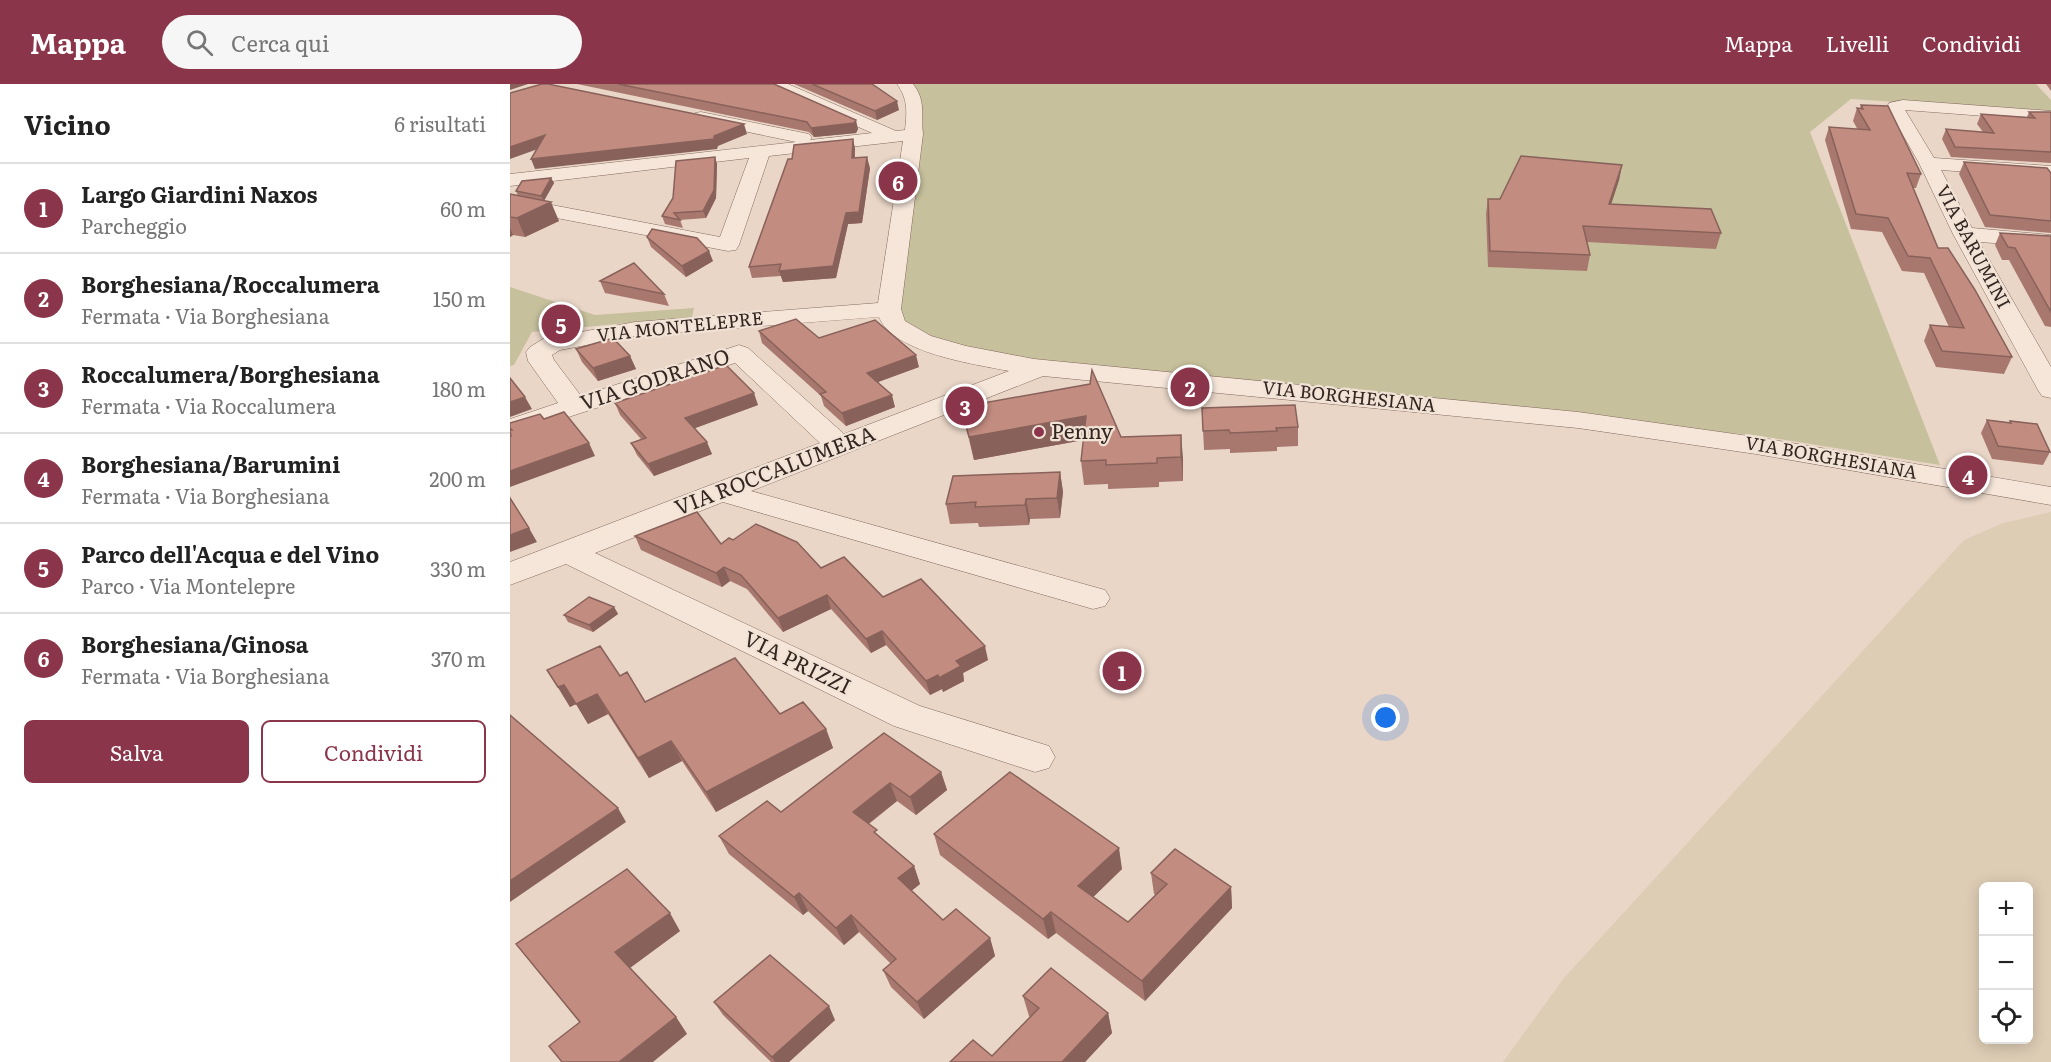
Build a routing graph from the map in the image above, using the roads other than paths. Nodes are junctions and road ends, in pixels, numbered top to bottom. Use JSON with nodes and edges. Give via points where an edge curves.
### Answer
{"nodes":[{"id":1,"x":774,"y":84,"type":"edge"},
{"id":2,"x":905,"y":84,"type":"edge"},
{"id":3,"x":684,"y":113,"type":"edge"},
{"id":4,"x":2051,"y":116,"type":"edge"},
{"id":5,"x":904,"y":135,"type":"junction"},
{"id":6,"x":831,"y":144,"type":"junction"},
{"id":7,"x":761,"y":152,"type":"junction"},
{"id":8,"x":520,"y":161,"type":"dead end"},
{"id":9,"x":1928,"y":163,"type":"junction"},
{"id":10,"x":2051,"y":172,"type":"edge"},
{"id":11,"x":569,"y":173,"type":"junction"},
{"id":12,"x":510,"y":180,"type":"edge"},
{"id":13,"x":510,"y":203,"type":"edge"},
{"id":14,"x":1964,"y":234,"type":"junction"},
{"id":15,"x":2051,"y":241,"type":"edge"},
{"id":16,"x":889,"y":309,"type":"junction"},
{"id":17,"x":1040,"y":367,"type":"junction"},
{"id":18,"x":2050,"y":384,"type":"edge"},
{"id":19,"x":575,"y":406,"type":"junction"},
{"id":20,"x":510,"y":428,"type":"edge"},
{"id":21,"x":840,"y":446,"type":"junction"},
{"id":22,"x":721,"y":492,"type":"junction"},
{"id":23,"x":2051,"y":496,"type":"edge"},
{"id":24,"x":567,"y":552,"type":"junction"},
{"id":25,"x":510,"y":574,"type":"edge"},
{"id":26,"x":1094,"y":598,"type":"dead end"},
{"id":27,"x":1035,"y":757,"type":"dead end"}],
"edges":[{"from":1,"to":5,"type":"street"},
{"from":2,"to":5,"type":"street","via":[[915,105]]},
{"from":3,"to":6,"type":"street"},
{"from":4,"to":9,"type":"street","name":"VIA BARUMINI","via":[[1897,106]]},
{"from":5,"to":6,"type":"street"},
{"from":5,"to":16,"type":"street"},
{"from":6,"to":7,"type":"street"},
{"from":7,"to":11,"type":"street"},
{"from":7,"to":13,"type":"street","via":[[728,245]]},
{"from":8,"to":11,"type":"street"},
{"from":9,"to":10,"type":"street"},
{"from":9,"to":14,"type":"street","name":"VIA BARUMINI"},
{"from":11,"to":12,"type":"street"},
{"from":14,"to":15,"type":"street"},
{"from":14,"to":18,"type":"street","name":"VIA BARUMINI"},
{"from":16,"to":17,"type":"street","name":"VIA BORGHESIANA","via":[[898,327],[921,340]]},
{"from":16,"to":19,"type":"street","name":"VIA MONTELEPRE","via":[[645,328],[552,344],[539,352],[541,361]]},
{"from":17,"to":21,"type":"street","name":"VIA ROCCALUMERA"},
{"from":17,"to":23,"type":"street","name":"VIA BORGHESIANA","via":[[1393,400],[1656,430]]},
{"from":19,"to":20,"type":"street","name":"VIA GODRANO"},
{"from":19,"to":21,"type":"street","name":"VIA GODRANO","via":[[739,353]]},
{"from":21,"to":22,"type":"street","name":"VIA ROCCALUMERA"},
{"from":22,"to":24,"type":"street","name":"VIA ROCCALUMERA"},
{"from":22,"to":26,"type":"street"},
{"from":24,"to":25,"type":"street","name":"VIA ROCCALUMERA"},
{"from":24,"to":27,"type":"street","name":"VIA PRIZZI","via":[[907,716]]}]}
